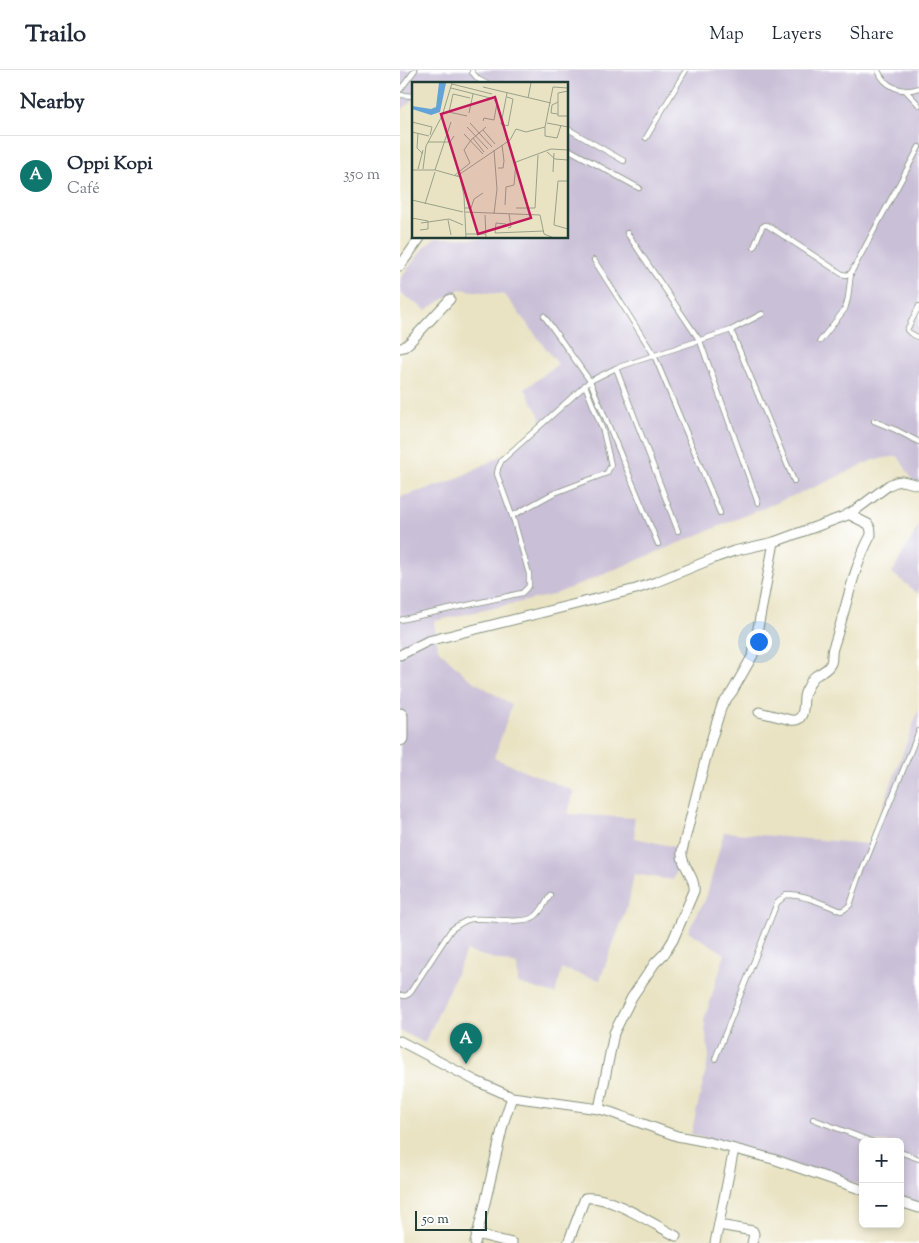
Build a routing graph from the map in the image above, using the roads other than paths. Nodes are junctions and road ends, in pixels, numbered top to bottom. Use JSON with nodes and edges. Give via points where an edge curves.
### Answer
{"nodes":[{"id":1,"x":415,"y":70,"type":"edge"},
{"id":2,"x":472,"y":70,"type":"edge"},
{"id":3,"x":686,"y":70,"type":"edge"},
{"id":4,"x":878,"y":70,"type":"edge"},
{"id":5,"x":483,"y":82,"type":"edge"},
{"id":6,"x":919,"y":88,"type":"edge"},
{"id":7,"x":400,"y":90,"type":"edge"},
{"id":8,"x":906,"y":91,"type":"junction"},
{"id":9,"x":919,"y":105,"type":"edge"},
{"id":10,"x":569,"y":130,"type":"edge"},
{"id":11,"x":646,"y":138,"type":"dead end"},
{"id":12,"x":919,"y":147,"type":"edge"},
{"id":13,"x":569,"y":150,"type":"edge"},
{"id":14,"x":624,"y":160,"type":"dead end"},
{"id":15,"x":639,"y":188,"type":"dead end"},
{"id":16,"x":627,"y":234,"type":"dead end"},
{"id":17,"x":419,"y":239,"type":"edge"},
{"id":18,"x":754,"y":247,"type":"dead end"},
{"id":19,"x":594,"y":260,"type":"dead end"},
{"id":20,"x":400,"y":266,"type":"edge"},
{"id":21,"x":851,"y":273,"type":"junction"},
{"id":22,"x":450,"y":299,"type":"dead end"},
{"id":23,"x":919,"y":306,"type":"edge"},
{"id":24,"x":762,"y":314,"type":"dead end"},
{"id":25,"x":544,"y":316,"type":"dead end"},
{"id":26,"x":731,"y":330,"type":"junction"},
{"id":27,"x":919,"y":338,"type":"edge"},
{"id":28,"x":700,"y":341,"type":"junction"},
{"id":29,"x":820,"y":341,"type":"dead end"},
{"id":30,"x":400,"y":348,"type":"edge"},
{"id":31,"x":654,"y":355,"type":"junction"},
{"id":32,"x":616,"y":368,"type":"junction"},
{"id":33,"x":590,"y":381,"type":"junction"},
{"id":34,"x":585,"y":385,"type":"junction"},
{"id":35,"x":874,"y":421,"type":"dead end"},
{"id":36,"x":919,"y":442,"type":"edge"},
{"id":37,"x":794,"y":482,"type":"dead end"},
{"id":38,"x":919,"y":485,"type":"edge"},
{"id":39,"x":758,"y":504,"type":"dead end"},
{"id":40,"x":720,"y":513,"type":"dead end"},
{"id":41,"x":848,"y":514,"type":"junction"},
{"id":42,"x":512,"y":516,"type":"junction"},
{"id":43,"x":678,"y":531,"type":"dead end"},
{"id":44,"x":774,"y":542,"type":"junction"},
{"id":45,"x":658,"y":544,"type":"dead end"},
{"id":46,"x":400,"y":620,"type":"edge"},
{"id":47,"x":400,"y":655,"type":"edge"},
{"id":48,"x":760,"y":712,"type":"dead end"},
{"id":49,"x":400,"y":716,"type":"edge"},
{"id":50,"x":919,"y":731,"type":"edge"},
{"id":51,"x":400,"y":738,"type":"edge"},
{"id":52,"x":550,"y":895,"type":"dead end"},
{"id":53,"x":400,"y":995,"type":"edge"},
{"id":54,"x":400,"y":1041,"type":"edge"},
{"id":55,"x":715,"y":1059,"type":"dead end"},
{"id":56,"x":512,"y":1097,"type":"junction"},
{"id":57,"x":599,"y":1110,"type":"junction"},
{"id":58,"x":813,"y":1119,"type":"dead end"},
{"id":59,"x":863,"y":1138,"type":"edge"},
{"id":60,"x":734,"y":1149,"type":"junction"},
{"id":61,"x":904,"y":1153,"type":"edge"},
{"id":62,"x":919,"y":1159,"type":"edge"},
{"id":63,"x":859,"y":1189,"type":"edge"},
{"id":64,"x":904,"y":1203,"type":"edge"},
{"id":65,"x":919,"y":1208,"type":"edge"},
{"id":66,"x":718,"y":1225,"type":"junction"},
{"id":67,"x":676,"y":1236,"type":"dead end"},
{"id":68,"x":475,"y":1238,"type":"edge"},
{"id":69,"x":512,"y":1243,"type":"edge"},
{"id":70,"x":568,"y":1243,"type":"edge"},
{"id":71,"x":715,"y":1243,"type":"edge"},
{"id":72,"x":752,"y":1243,"type":"edge"}],
"edges":[{"from":1,"to":7,"type":"lane"},
{"from":2,"to":5,"type":"lane"},
{"from":3,"to":11,"type":"lane"},
{"from":4,"to":8,"type":"lane","via":[[886,83]]},
{"from":6,"to":8,"type":"lane"},
{"from":8,"to":9,"type":"lane"},
{"from":10,"to":14,"type":"lane"},
{"from":12,"to":21,"type":"lane"},
{"from":13,"to":15,"type":"lane"},
{"from":16,"to":28,"type":"lane"},
{"from":17,"to":20,"type":"street"},
{"from":18,"to":21,"type":"lane","via":[[762,227],[767,225],[842,274]]},
{"from":19,"to":31,"type":"lane"},
{"from":21,"to":29,"type":"lane","via":[[845,308]]},
{"from":22,"to":30,"type":"street"},
{"from":23,"to":27,"type":"lane","via":[[907,330]]},
{"from":24,"to":26,"type":"lane"},
{"from":25,"to":33,"type":"lane"},
{"from":26,"to":28,"type":"lane"},
{"from":26,"to":37,"type":"lane"},
{"from":28,"to":31,"type":"lane"},
{"from":28,"to":39,"type":"lane"},
{"from":31,"to":32,"type":"lane"},
{"from":31,"to":40,"type":"lane"},
{"from":32,"to":33,"type":"lane"},
{"from":32,"to":43,"type":"lane"},
{"from":33,"to":34,"type":"lane"},
{"from":33,"to":45,"type":"lane"},
{"from":34,"to":42,"type":"lane","via":[[502,460],[497,471]]},
{"from":34,"to":42,"type":"lane","via":[[603,431],[611,465],[609,471],[552,494]]},
{"from":35,"to":36,"type":"lane"},
{"from":38,"to":41,"type":"street","via":[[902,481],[889,485]]},
{"from":41,"to":44,"type":"street"},
{"from":41,"to":48,"type":"street","via":[[868,524],[871,535],[859,560],[832,650],[832,660],[827,669],[813,677],[809,684],[800,718],[791,720]]},
{"from":42,"to":46,"type":"lane","via":[[529,574],[529,586],[522,593]]},
{"from":44,"to":47,"type":"street","via":[[734,551],[636,588],[428,641]]},
{"from":44,"to":57,"type":"street","via":[[753,655],[722,705],[682,852],[694,891],[674,940],[632,997],[614,1033]]},
{"from":49,"to":51,"type":"highway"},
{"from":50,"to":55,"type":"lane","via":[[850,905],[841,911],[793,895],[786,895],[777,903]]},
{"from":52,"to":53,"type":"lane","via":[[542,910],[528,919],[471,919],[462,922],[452,930],[409,994]]},
{"from":54,"to":56,"type":"street"},
{"from":56,"to":57,"type":"street"},
{"from":56,"to":68,"type":"street"},
{"from":57,"to":60,"type":"street","via":[[677,1136]]},
{"from":58,"to":59,"type":"lane"},
{"from":60,"to":63,"type":"street"},
{"from":60,"to":66,"type":"street"},
{"from":61,"to":62,"type":"lane"},
{"from":64,"to":65,"type":"street"},
{"from":66,"to":71,"type":"street"},
{"from":66,"to":72,"type":"street","via":[[753,1232]]},
{"from":67,"to":70,"type":"street","via":[[619,1205],[592,1197],[584,1198]]},
{"from":68,"to":69,"type":"street"}]}
